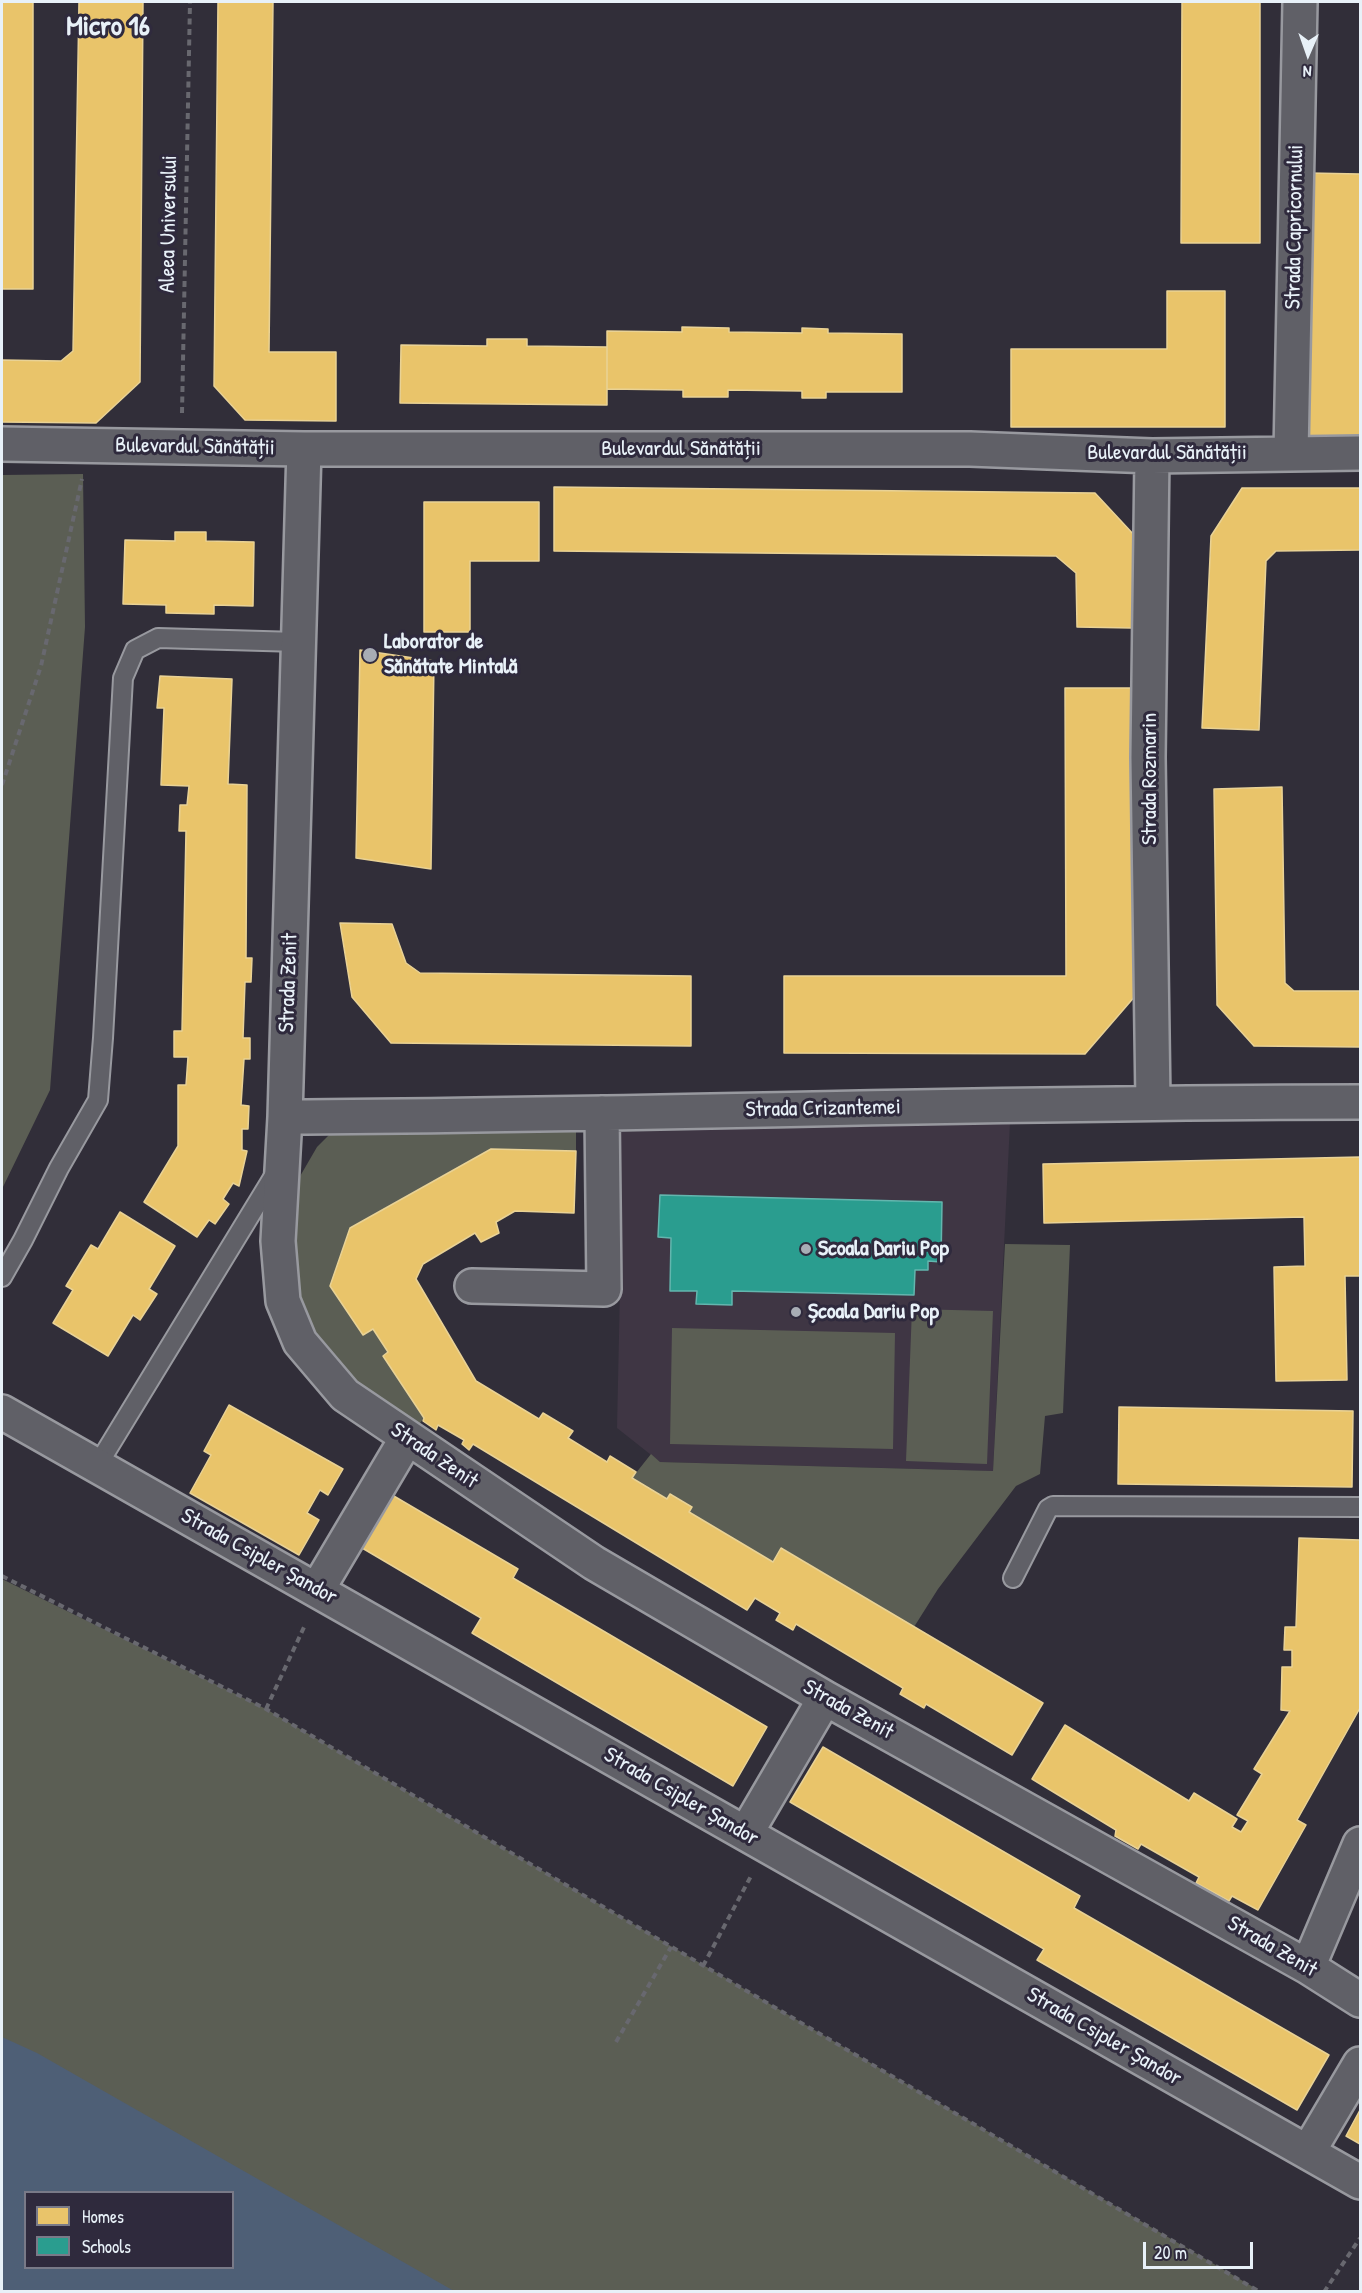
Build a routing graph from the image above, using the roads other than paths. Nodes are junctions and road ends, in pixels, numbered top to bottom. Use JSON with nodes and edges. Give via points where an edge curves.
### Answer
{"nodes":[{"id":1,"x":1300,"y":2,"type":"edge"},
{"id":2,"x":2,"y":444,"type":"edge"},
{"id":3,"x":304,"y":449,"type":"junction"},
{"id":4,"x":1291,"y":453,"type":"junction"},
{"id":5,"x":1360,"y":453,"type":"edge"},
{"id":6,"x":1152,"y":456,"type":"junction"},
{"id":7,"x":298,"y":642,"type":"junction"},
{"id":8,"x":1153,"y":1102,"type":"junction"},
{"id":9,"x":1360,"y":1102,"type":"edge"},
{"id":10,"x":602,"y":1113,"type":"junction"},
{"id":11,"x":285,"y":1117,"type":"junction"},
{"id":12,"x":282,"y":1162,"type":"junction"},
{"id":13,"x":2,"y":1277,"type":"edge"},
{"id":14,"x":472,"y":1286,"type":"dead end"},
{"id":15,"x":2,"y":1412,"type":"edge"},
{"id":16,"x":407,"y":1438,"type":"junction"},
{"id":17,"x":97,"y":1466,"type":"junction"},
{"id":18,"x":1360,"y":1507,"type":"edge"},
{"id":19,"x":1013,"y":1578,"type":"dead end"},
{"id":20,"x":319,"y":1591,"type":"junction"},
{"id":21,"x":825,"y":1698,"type":"junction"},
{"id":22,"x":756,"y":1839,"type":"junction"},
{"id":23,"x":1360,"y":1844,"type":"edge"},
{"id":24,"x":1308,"y":1967,"type":"junction"},
{"id":25,"x":1360,"y":2000,"type":"edge"},
{"id":26,"x":1360,"y":2064,"type":"edge"},
{"id":27,"x":1308,"y":2152,"type":"junction"},
{"id":28,"x":1360,"y":2182,"type":"edge"}],
"edges":[{"from":1,"to":4,"type":"street","name":"Strada Capricornului"},
{"from":2,"to":3,"type":"street","name":"Bulevardul Sănătății"},
{"from":3,"to":6,"type":"street","name":"Bulevardul Sănătății","via":[[958,449]]},
{"from":3,"to":7,"type":"street","name":"Strada Zenit"},
{"from":4,"to":5,"type":"street","name":"Bulevardul Sănătății"},
{"from":4,"to":6,"type":"street","name":"Bulevardul Sănătății"},
{"from":6,"to":8,"type":"street","name":"Strada Rozmarin","via":[[1148,757]]},
{"from":7,"to":11,"type":"street","name":"Strada Zenit"},
{"from":7,"to":13,"type":"lane","via":[[158,638],[135,650],[123,678],[98,1100]]},
{"from":8,"to":9,"type":"street","name":"Strada Crizantemei"},
{"from":8,"to":10,"type":"street","name":"Strada Crizantemei"},
{"from":10,"to":11,"type":"street","name":"Strada Crizantemei"},
{"from":10,"to":14,"type":"street","via":[[604,1289]]},
{"from":11,"to":12,"type":"street","name":"Strada Zenit"},
{"from":12,"to":16,"type":"street","name":"Strada Zenit","via":[[278,1242],[282,1301],[300,1342],[345,1395]]},
{"from":12,"to":17,"type":"lane"},
{"from":15,"to":17,"type":"street","name":"Strada Csipler Șandor"},
{"from":16,"to":20,"type":"street"},
{"from":16,"to":21,"type":"street","name":"Strada Zenit","via":[[594,1563]]},
{"from":17,"to":20,"type":"street","name":"Strada Csipler Șandor"},
{"from":18,"to":19,"type":"lane","via":[[1053,1506]]},
{"from":20,"to":22,"type":"street","name":"Strada Csipler Șandor"},
{"from":21,"to":22,"type":"street"},
{"from":21,"to":24,"type":"street","name":"Strada Zenit"},
{"from":22,"to":27,"type":"street","name":"Strada Csipler Șandor"},
{"from":23,"to":24,"type":"street"},
{"from":24,"to":25,"type":"street","name":"Strada Zenit"},
{"from":26,"to":27,"type":"street"},
{"from":27,"to":28,"type":"street","name":"Strada Csipler Șandor"}]}
